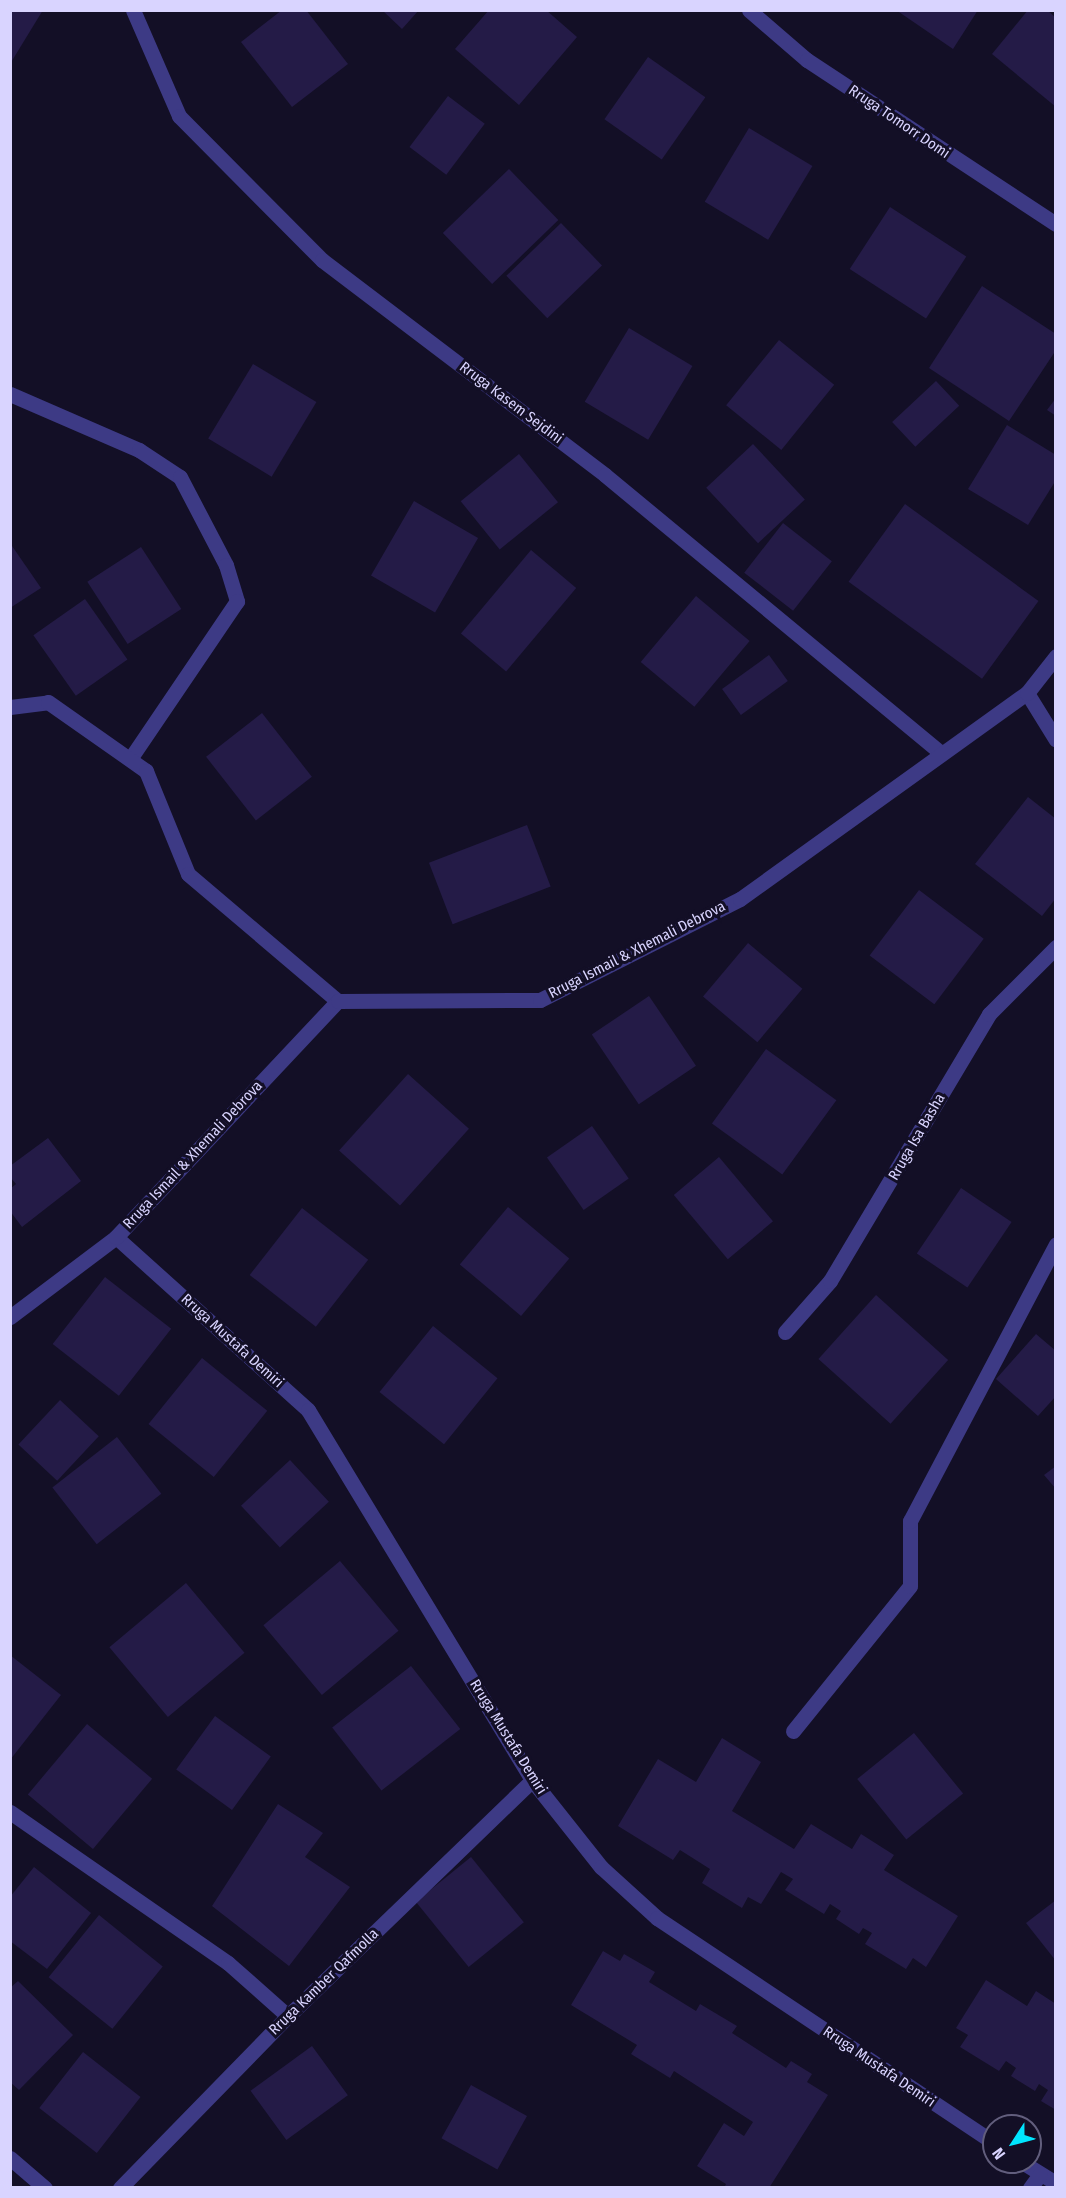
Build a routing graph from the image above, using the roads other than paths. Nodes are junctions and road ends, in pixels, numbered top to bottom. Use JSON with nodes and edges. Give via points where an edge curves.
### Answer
{"nodes":[{"id":1,"x":133,"y":10,"type":"edge"},
{"id":2,"x":749,"y":10,"type":"edge"},
{"id":3,"x":1056,"y":224,"type":"edge"},
{"id":4,"x":10,"y":394,"type":"edge"},
{"id":5,"x":1056,"y":656,"type":"edge"},
{"id":6,"x":1027,"y":693,"type":"junction"},
{"id":7,"x":10,"y":707,"type":"edge"},
{"id":8,"x":1056,"y":740,"type":"edge"},
{"id":9,"x":941,"y":753,"type":"junction"},
{"id":10,"x":130,"y":759,"type":"junction"},
{"id":11,"x":1056,"y":947,"type":"edge"},
{"id":12,"x":338,"y":1001,"type":"junction"},
{"id":13,"x":116,"y":1237,"type":"junction"},
{"id":14,"x":1056,"y":1244,"type":"edge"},
{"id":15,"x":10,"y":1317,"type":"edge"},
{"id":16,"x":785,"y":1332,"type":"dead end"},
{"id":17,"x":793,"y":1731,"type":"dead end"},
{"id":18,"x":532,"y":1780,"type":"junction"},
{"id":19,"x":10,"y":1812,"type":"edge"},
{"id":20,"x":288,"y":2016,"type":"junction"},
{"id":21,"x":982,"y":2135,"type":"edge"},
{"id":22,"x":10,"y":2158,"type":"edge"},
{"id":23,"x":1040,"y":2174,"type":"joint"},
{"id":24,"x":1056,"y":2183,"type":"edge"},
{"id":25,"x":45,"y":2187,"type":"edge"},
{"id":26,"x":120,"y":2187,"type":"edge"},
{"id":27,"x":1030,"y":2187,"type":"edge"}],
"edges":[{"from":1,"to":9,"type":"street","name":"Rruga Kasem Sejdini","via":[[178,116],[321,260],[605,475]]},
{"from":2,"to":3,"type":"street","name":"Rruga Tomorr Domi","via":[[807,60]]},
{"from":4,"to":10,"type":"street","via":[[139,450],[180,477],[229,574],[237,601]]},
{"from":5,"to":6,"type":"street","name":"Rruga Ismail & Xhemali Debrova"},
{"from":6,"to":8,"type":"street"},
{"from":6,"to":9,"type":"street","name":"Rruga Ismail & Xhemali Debrova"},
{"from":7,"to":10,"type":"street","via":[[48,702]]},
{"from":9,"to":12,"type":"street","name":"Rruga Ismail & Xhemali Debrova","via":[[740,898],[540,1000]]},
{"from":10,"to":12,"type":"street","via":[[146,771],[188,874]]},
{"from":11,"to":16,"type":"street","name":"Rruga Isa Basha","via":[[989,1014],[830,1281]]},
{"from":12,"to":13,"type":"street","name":"Rruga Ismail & Xhemali Debrova"},
{"from":13,"to":15,"type":"street","name":"Rruga Ismail & Xhemali Debrova"},
{"from":13,"to":18,"type":"street","name":"Rruga Mustafa Demiri","via":[[309,1410]]},
{"from":14,"to":17,"type":"street","via":[[910,1521],[910,1586]]},
{"from":18,"to":20,"type":"street","name":"Rruga Kamber Qafmolla"},
{"from":18,"to":21,"type":"street","name":"Rruga Mustafa Demiri","via":[[601,1867],[657,1918]]},
{"from":19,"to":20,"type":"street","via":[[228,1963]]},
{"from":20,"to":26,"type":"street","name":"Rruga Kamber Qafmolla"},
{"from":22,"to":25,"type":"street"},
{"from":23,"to":24,"type":"street"},
{"from":23,"to":27,"type":"street"}]}
